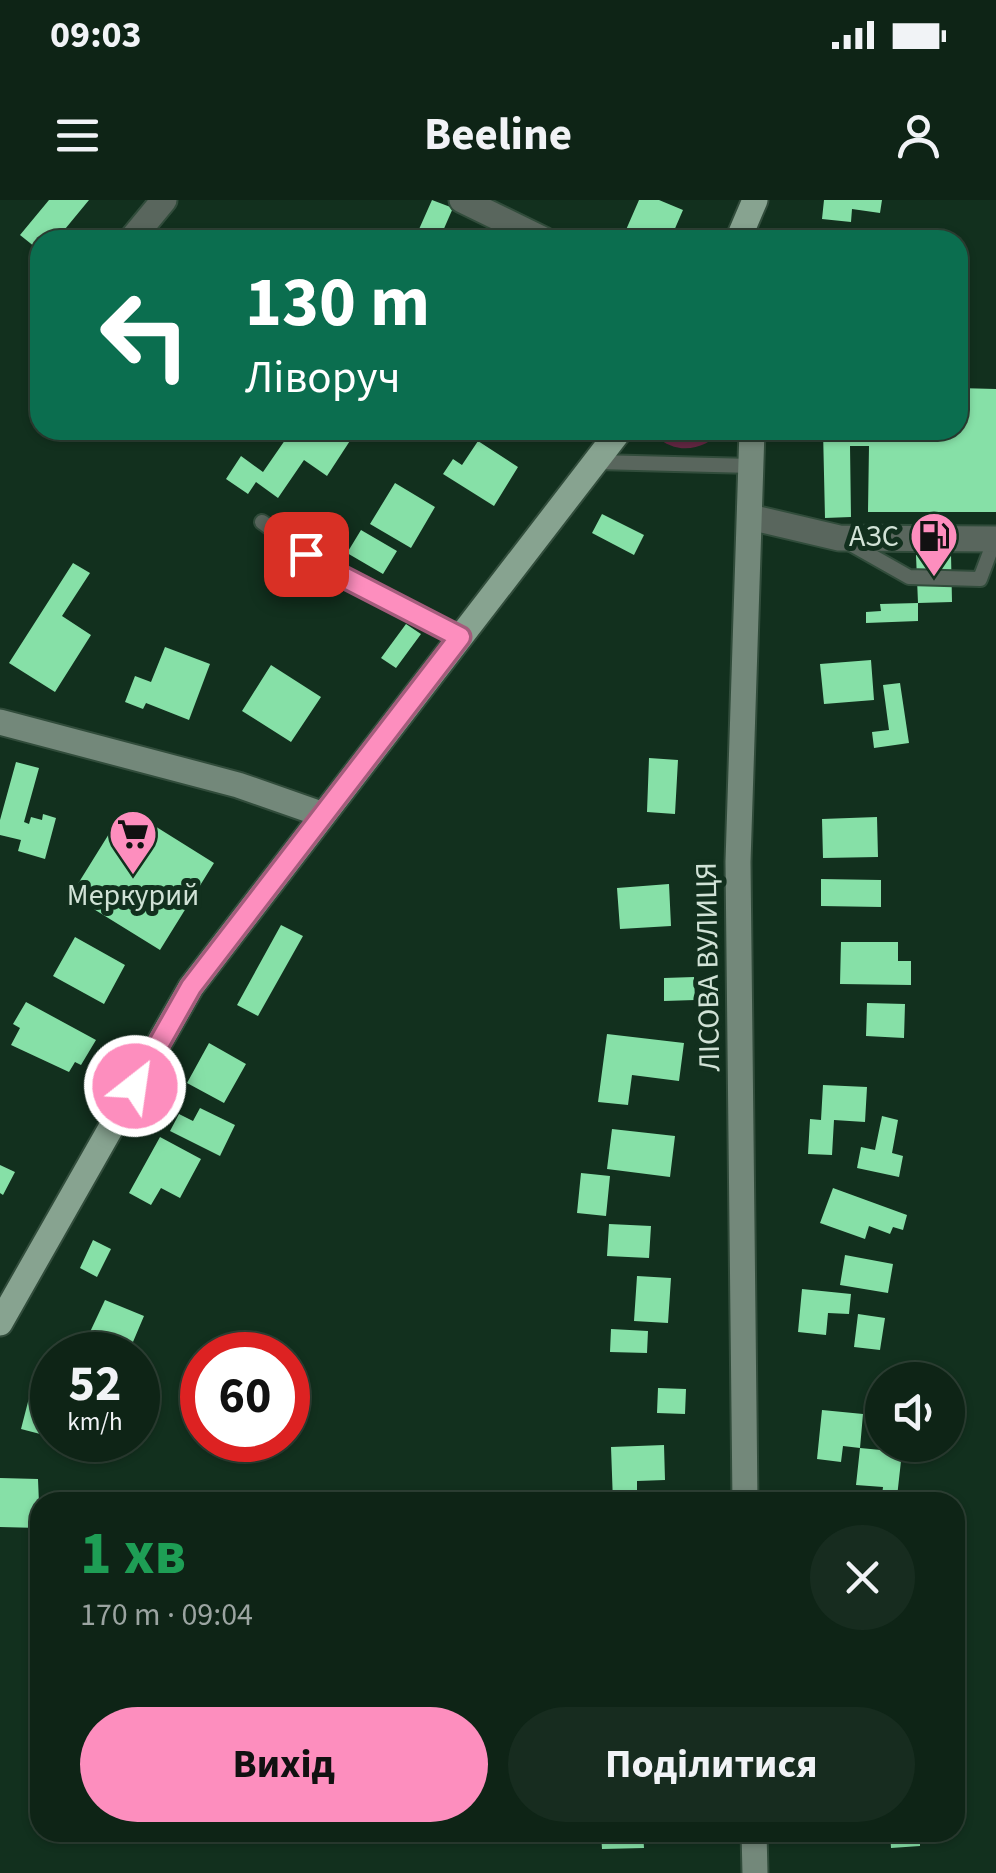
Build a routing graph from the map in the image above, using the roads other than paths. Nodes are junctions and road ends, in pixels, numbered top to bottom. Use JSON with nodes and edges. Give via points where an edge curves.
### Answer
{"nodes":[{"id":1,"x":164,"y":200,"type":"edge"},
{"id":2,"x":462,"y":200,"type":"edge"},
{"id":3,"x":753,"y":206,"type":"edge"},
{"id":4,"x":139,"y":230,"type":"edge"},
{"id":5,"x":524,"y":230,"type":"edge"},
{"id":6,"x":742,"y":230,"type":"edge"},
{"id":7,"x":613,"y":440,"type":"edge"},
{"id":8,"x":752,"y":440,"type":"edge"},
{"id":9,"x":597,"y":462,"type":"junction"},
{"id":10,"x":752,"y":466,"type":"junction"},
{"id":11,"x":750,"y":518,"type":"junction"},
{"id":12,"x":262,"y":522,"type":"dead end"},
{"id":13,"x":839,"y":538,"type":"junction"},
{"id":14,"x":996,"y":539,"type":"edge"},
{"id":15,"x":460,"y":637,"type":"junction"},
{"id":16,"x":0,"y":722,"type":"edge"},
{"id":17,"x":320,"y":814,"type":"junction"},
{"id":18,"x":0,"y":1323,"type":"edge"},
{"id":19,"x":746,"y":1492,"type":"edge"},
{"id":20,"x":754,"y":1842,"type":"edge"},
{"id":21,"x":754,"y":1873,"type":"edge"}],
"edges":[{"from":1,"to":4,"type":"street"},
{"from":2,"to":5,"type":"street"},
{"from":3,"to":6,"type":"main road"},
{"from":7,"to":9,"type":"main road"},
{"from":8,"to":10,"type":"street","name":"ЛІСОВА ВУЛИЦЯ"},
{"from":9,"to":10,"type":"lane"},
{"from":9,"to":15,"type":"main road"},
{"from":10,"to":11,"type":"street","name":"ЛІСОВА ВУЛИЦЯ"},
{"from":11,"to":13,"type":"street"},
{"from":11,"to":19,"type":"street","name":"ЛІСОВА ВУЛИЦЯ","via":[[738,862]]},
{"from":12,"to":15,"type":"lane","via":[[328,569]]},
{"from":13,"to":14,"type":"street"},
{"from":13,"to":14,"type":"lane","via":[[909,577],[980,579]]},
{"from":15,"to":17,"type":"main road"},
{"from":16,"to":17,"type":"street","via":[[238,785]]},
{"from":17,"to":18,"type":"main road","via":[[191,987]]},
{"from":20,"to":21,"type":"street"}]}
